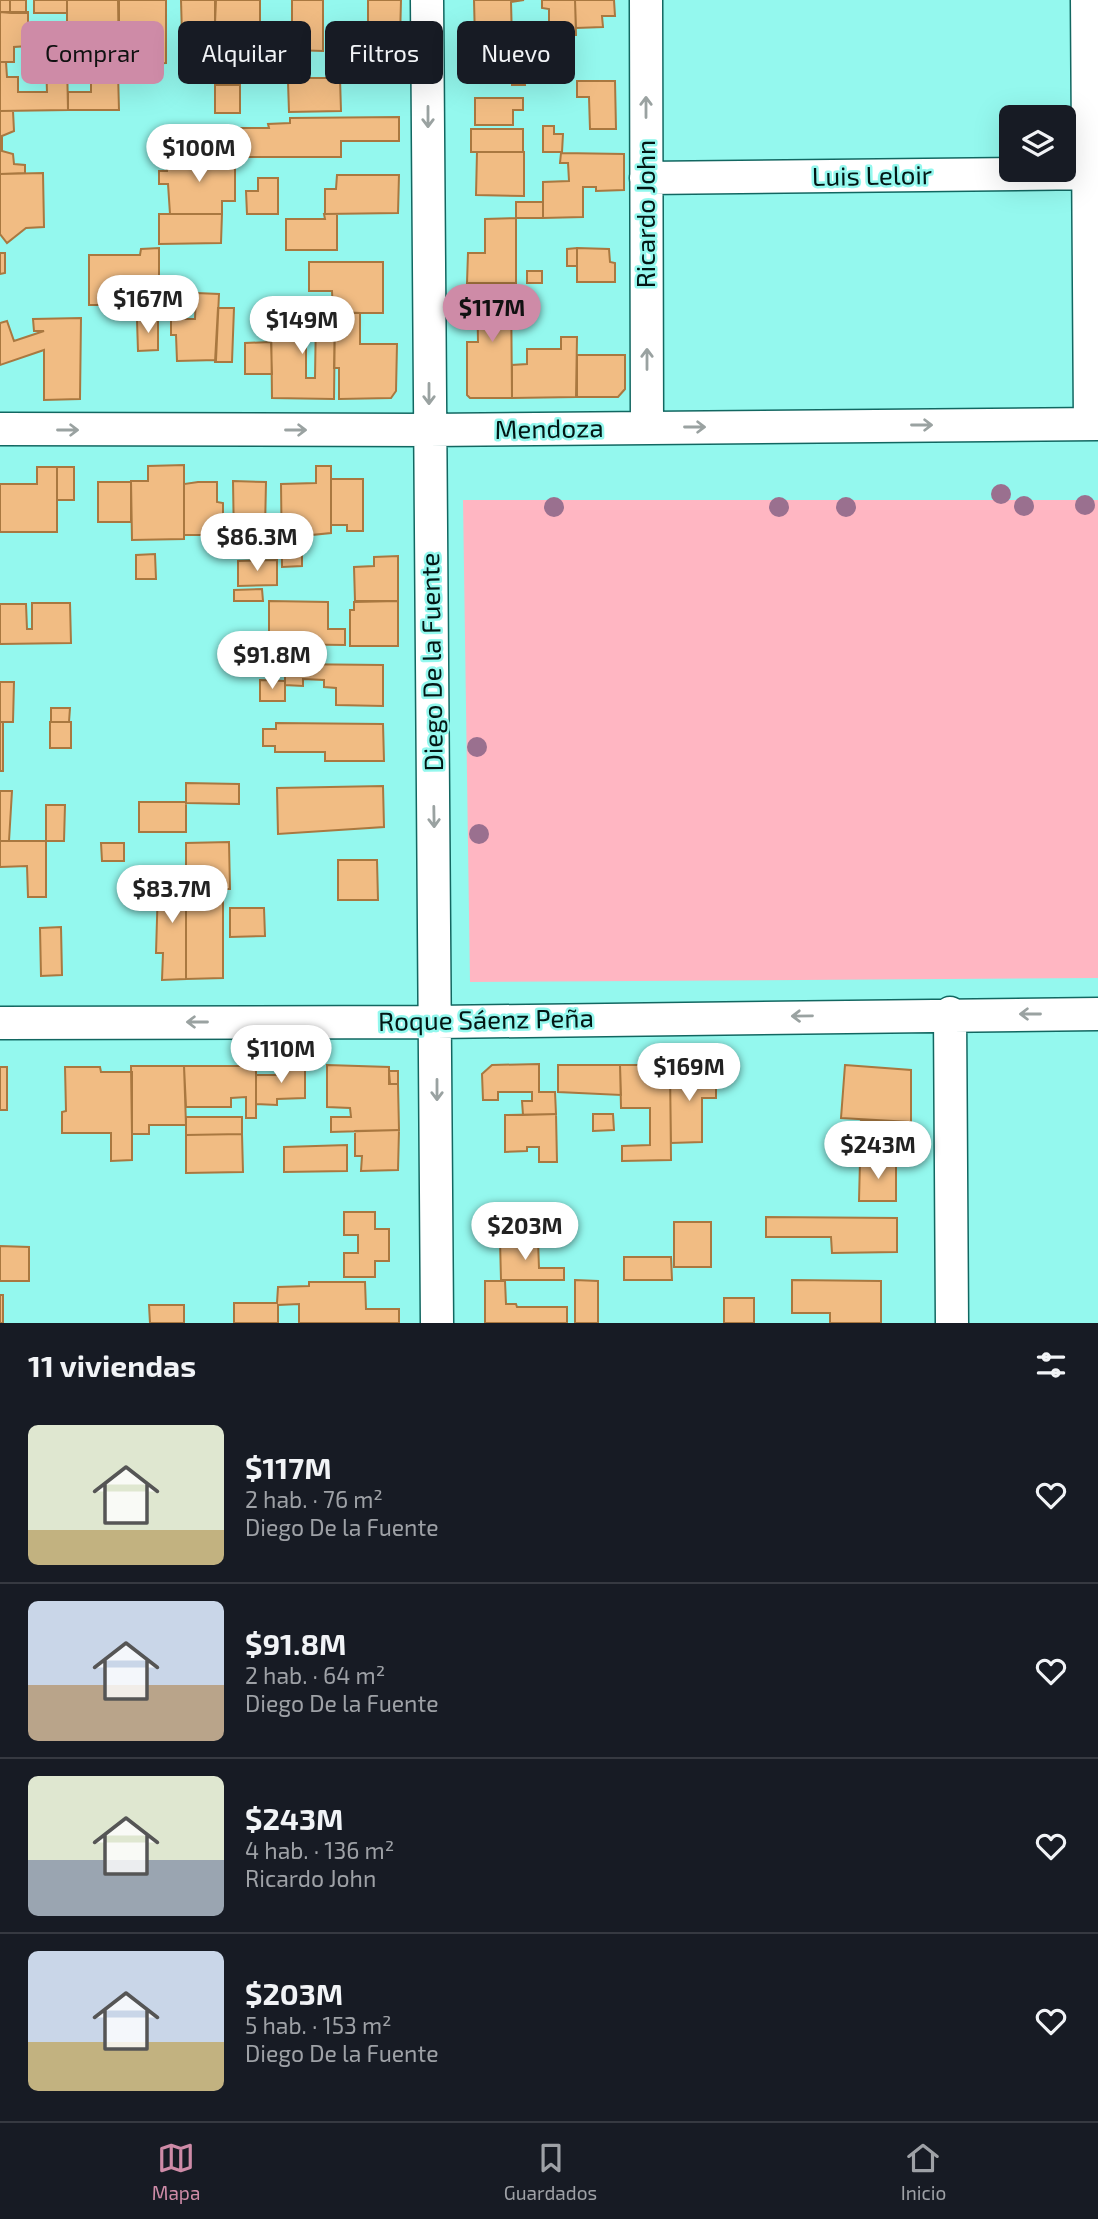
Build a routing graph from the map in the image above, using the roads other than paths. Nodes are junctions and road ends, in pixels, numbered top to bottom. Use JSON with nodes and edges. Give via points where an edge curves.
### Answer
{"nodes":[{"id":1,"x":427,"y":0,"type":"edge"},
{"id":2,"x":646,"y":0,"type":"edge"},
{"id":3,"x":1087,"y":0,"type":"edge"},
{"id":4,"x":1093,"y":173,"type":"edge"},
{"id":5,"x":646,"y":178,"type":"junction"},
{"id":6,"x":1094,"y":424,"type":"edge"},
{"id":7,"x":647,"y":427,"type":"junction"},
{"id":8,"x":0,"y":429,"type":"edge"},
{"id":9,"x":429,"y":430,"type":"junction"},
{"id":10,"x":950,"y":1013,"type":"junction"},
{"id":11,"x":1098,"y":1014,"type":"edge"},
{"id":12,"x":437,"y":1022,"type":"junction"},
{"id":13,"x":0,"y":1023,"type":"edge"},
{"id":14,"x":437,"y":1323,"type":"edge"},
{"id":15,"x":952,"y":1323,"type":"edge"}],
"edges":[{"from":1,"to":9,"type":"street","name":"Diego De la Fuente","one_way":true},
{"from":5,"to":2,"type":"street","name":"Ricardo John","one_way":true},
{"from":3,"to":4,"type":"street"},
{"from":4,"to":5,"type":"street","name":"Luis Leloir"},
{"from":4,"to":6,"type":"street"},
{"from":7,"to":5,"type":"street","name":"Ricardo John","one_way":true},
{"from":7,"to":6,"type":"street","name":"Mendoza","one_way":true},
{"from":7,"to":9,"type":"street","name":"Mendoza"},
{"from":8,"to":9,"type":"street","name":"Mendoza","one_way":true},
{"from":9,"to":12,"type":"street","name":"Diego De la Fuente","one_way":true},
{"from":11,"to":10,"type":"street","name":"Roque Sáenz Peña","one_way":true},
{"from":10,"to":12,"type":"street","name":"Roque Sáenz Peña","one_way":true},
{"from":10,"to":15,"type":"street"},
{"from":12,"to":13,"type":"street","name":"Roque Sáenz Peña","one_way":true},
{"from":12,"to":14,"type":"street","name":"Diego De la Fuente","one_way":true}]}
